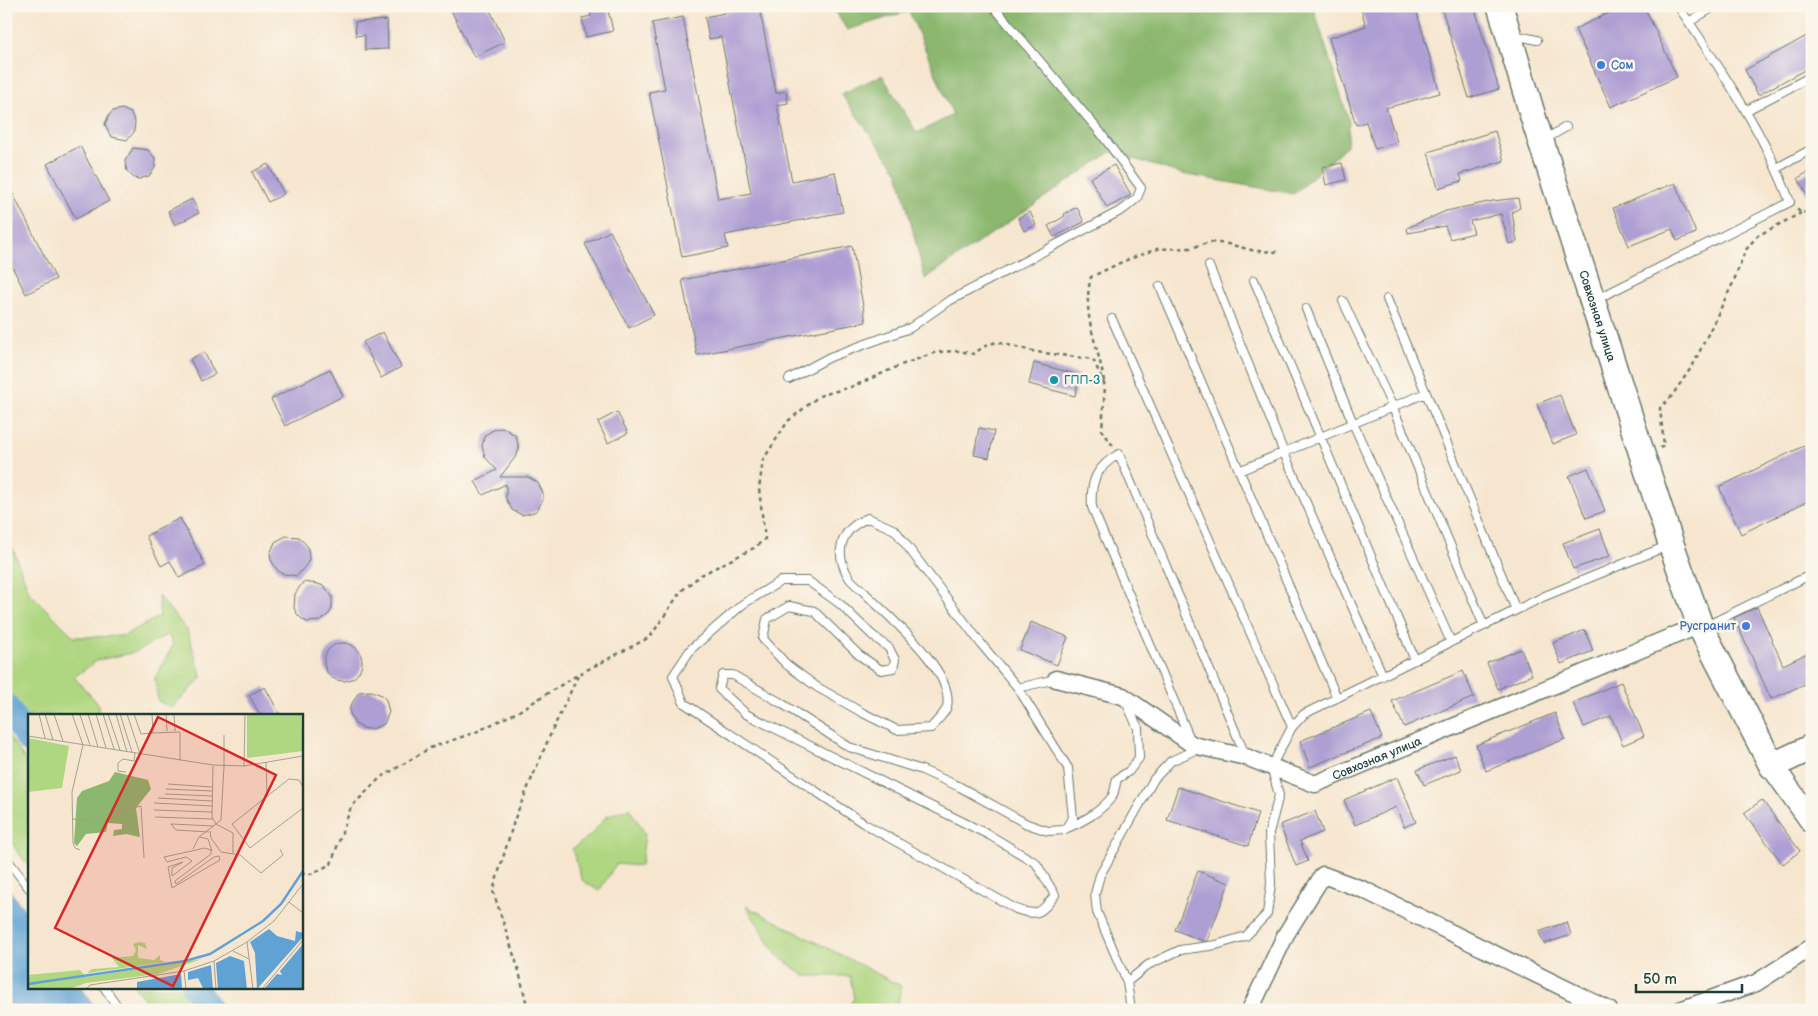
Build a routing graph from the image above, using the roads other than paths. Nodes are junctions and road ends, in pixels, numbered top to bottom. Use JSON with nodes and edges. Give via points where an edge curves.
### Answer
{"nodes":[{"id":1,"x":994,"y":6,"type":"edge"},
{"id":2,"x":1500,"y":6,"type":"edge"},
{"id":3,"x":1678,"y":6,"type":"edge"},
{"id":4,"x":1715,"y":6,"type":"edge"},
{"id":5,"x":1689,"y":22,"type":"junction"},
{"id":6,"x":1508,"y":34,"type":"junction"},
{"id":7,"x":1536,"y":40,"type":"dead end"},
{"id":8,"x":1812,"y":76,"type":"edge"},
{"id":9,"x":1747,"y":110,"type":"junction"},
{"id":10,"x":1566,"y":127,"type":"dead end"},
{"id":11,"x":1541,"y":142,"type":"junction"},
{"id":12,"x":1812,"y":149,"type":"edge"},
{"id":13,"x":1778,"y":168,"type":"junction"},
{"id":14,"x":1208,"y":266,"type":"dead end"},
{"id":15,"x":1254,"y":280,"type":"dead end"},
{"id":16,"x":1160,"y":286,"type":"dead end"},
{"id":17,"x":1387,"y":299,"type":"dead end"},
{"id":18,"x":1343,"y":301,"type":"dead end"},
{"id":19,"x":1593,"y":301,"type":"junction"},
{"id":20,"x":1306,"y":309,"type":"dead end"},
{"id":21,"x":1112,"y":319,"type":"dead end"},
{"id":22,"x":789,"y":379,"type":"dead end"},
{"id":23,"x":1426,"y":393,"type":"junction"},
{"id":24,"x":1393,"y":408,"type":"junction"},
{"id":25,"x":1353,"y":423,"type":"junction"},
{"id":26,"x":1321,"y":438,"type":"junction"},
{"id":27,"x":1284,"y":453,"type":"junction"},
{"id":28,"x":1240,"y":472,"type":"junction"},
{"id":29,"x":1671,"y":544,"type":"junction"},
{"id":30,"x":1812,"y":574,"type":"edge"},
{"id":31,"x":1516,"y":610,"type":"junction"},
{"id":32,"x":1484,"y":626,"type":"junction"},
{"id":33,"x":1700,"y":626,"type":"junction"},
{"id":34,"x":1451,"y":642,"type":"junction"},
{"id":35,"x":1415,"y":660,"type":"junction"},
{"id":36,"x":1383,"y":676,"type":"junction"},
{"id":37,"x":1056,"y":679,"type":"joint"},
{"id":38,"x":1018,"y":688,"type":"junction"},
{"id":39,"x":1123,"y":696,"type":"junction"},
{"id":40,"x":1337,"y":698,"type":"junction"},
{"id":41,"x":1292,"y":727,"type":"junction"},
{"id":42,"x":1200,"y":747,"type":"junction"},
{"id":43,"x":1812,"y":747,"type":"edge"},
{"id":44,"x":1246,"y":757,"type":"junction"},
{"id":45,"x":1772,"y":766,"type":"junction"},
{"id":46,"x":1271,"y":767,"type":"junction"},
{"id":47,"x":1812,"y":822,"type":"edge"},
{"id":48,"x":1064,"y":830,"type":"junction"},
{"id":49,"x":6,"y":858,"type":"edge"},
{"id":50,"x":28,"y":887,"type":"edge"},
{"id":51,"x":1812,"y":947,"type":"edge"},
{"id":52,"x":1127,"y":982,"type":"junction"},
{"id":53,"x":105,"y":988,"type":"edge"},
{"id":54,"x":120,"y":1010,"type":"edge"},
{"id":55,"x":1131,"y":1010,"type":"edge"},
{"id":56,"x":1250,"y":1010,"type":"edge"},
{"id":57,"x":1609,"y":1010,"type":"edge"},
{"id":58,"x":1680,"y":1010,"type":"edge"}],
"edges":[{"from":1,"to":22,"type":"lane","via":[[1100,132],[1141,188],[1137,198],[1108,218],[947,302],[910,328],[830,357]]},
{"from":2,"to":6,"type":"main road","name":"Совхозная улица"},
{"from":3,"to":5,"type":"lane"},
{"from":4,"to":5,"type":"lane"},
{"from":5,"to":9,"type":"lane"},
{"from":6,"to":7,"type":"lane"},
{"from":6,"to":11,"type":"main road","name":"Совхозная улица"},
{"from":8,"to":9,"type":"lane"},
{"from":9,"to":13,"type":"lane"},
{"from":10,"to":11,"type":"lane"},
{"from":11,"to":19,"type":"main road","name":"Совхозная улица"},
{"from":12,"to":13,"type":"lane"},
{"from":13,"to":19,"type":"lane","via":[[1790,202]]},
{"from":14,"to":27,"type":"lane"},
{"from":15,"to":26,"type":"lane"},
{"from":16,"to":28,"type":"lane"},
{"from":17,"to":23,"type":"lane"},
{"from":18,"to":24,"type":"lane"},
{"from":19,"to":29,"type":"main road","name":"Совхозная улица"},
{"from":20,"to":25,"type":"lane"},
{"from":21,"to":41,"type":"lane"},
{"from":23,"to":24,"type":"lane"},
{"from":23,"to":31,"type":"lane"},
{"from":24,"to":25,"type":"lane"},
{"from":24,"to":32,"type":"lane"},
{"from":25,"to":26,"type":"lane"},
{"from":25,"to":34,"type":"lane"},
{"from":26,"to":27,"type":"lane"},
{"from":26,"to":35,"type":"lane"},
{"from":27,"to":28,"type":"lane"},
{"from":27,"to":36,"type":"lane"},
{"from":28,"to":40,"type":"lane"},
{"from":29,"to":31,"type":"lane"},
{"from":29,"to":33,"type":"main road","name":"Совхозная улица"},
{"from":30,"to":33,"type":"lane"},
{"from":31,"to":32,"type":"lane"},
{"from":32,"to":34,"type":"lane"},
{"from":33,"to":45,"type":"main road","name":"Совхозная улица"},
{"from":33,"to":46,"type":"street","name":"Совхозная улица","via":[[1315,784]]},
{"from":34,"to":35,"type":"lane"},
{"from":35,"to":36,"type":"lane"},
{"from":36,"to":40,"type":"lane"},
{"from":37,"to":38,"type":"lane"},
{"from":37,"to":39,"type":"street","name":"Совхозная улица"},
{"from":38,"to":48,"type":"lane","via":[[1068,768],[1073,818]]},
{"from":38,"to":48,"type":"lane","via":[[895,530],[868,518],[856,522],[845,533],[840,554],[850,578],[937,669],[948,691],[947,708],[931,728],[897,730],[863,713],[817,687],[786,664],[763,639],[767,619],[789,606],[814,611],[859,654],[881,670],[893,668],[895,660],[889,648],[808,580],[781,580],[743,604],[691,649],[673,676],[684,703],[863,823],[1031,915],[1043,910],[1055,895],[1036,864],[991,836],[746,714],[718,689],[724,675],[733,674],[849,747],[922,770],[1027,824],[1048,831]]},
{"from":39,"to":42,"type":"street","name":"Совхозная улица"},
{"from":39,"to":48,"type":"lane","via":[[1138,728],[1139,758],[1117,779],[1112,797],[1099,810]]},
{"from":40,"to":41,"type":"lane","via":[[1304,714]]},
{"from":41,"to":46,"type":"lane"},
{"from":42,"to":44,"type":"street","name":"Совхозная улица"},
{"from":42,"to":44,"type":"lane","via":[[1092,507],[1090,489],[1096,475],[1108,460],[1119,454]]},
{"from":42,"to":52,"type":"lane","via":[[1171,761],[1154,779],[1100,875],[1095,894],[1097,912]]},
{"from":43,"to":45,"type":"main road"},
{"from":44,"to":46,"type":"street","name":"Совхозная улица"},
{"from":45,"to":47,"type":"street"},
{"from":46,"to":52,"type":"lane","via":[[1279,795],[1269,833],[1271,884],[1267,914],[1246,936],[1216,945],[1180,950],[1148,964]]},
{"from":49,"to":50,"type":"lane"},
{"from":51,"to":58,"type":"street","via":[[1756,983]]},
{"from":52,"to":55,"type":"lane"},
{"from":53,"to":54,"type":"lane"},
{"from":56,"to":57,"type":"street","via":[[1286,934],[1323,875],[1364,890]]}]}
